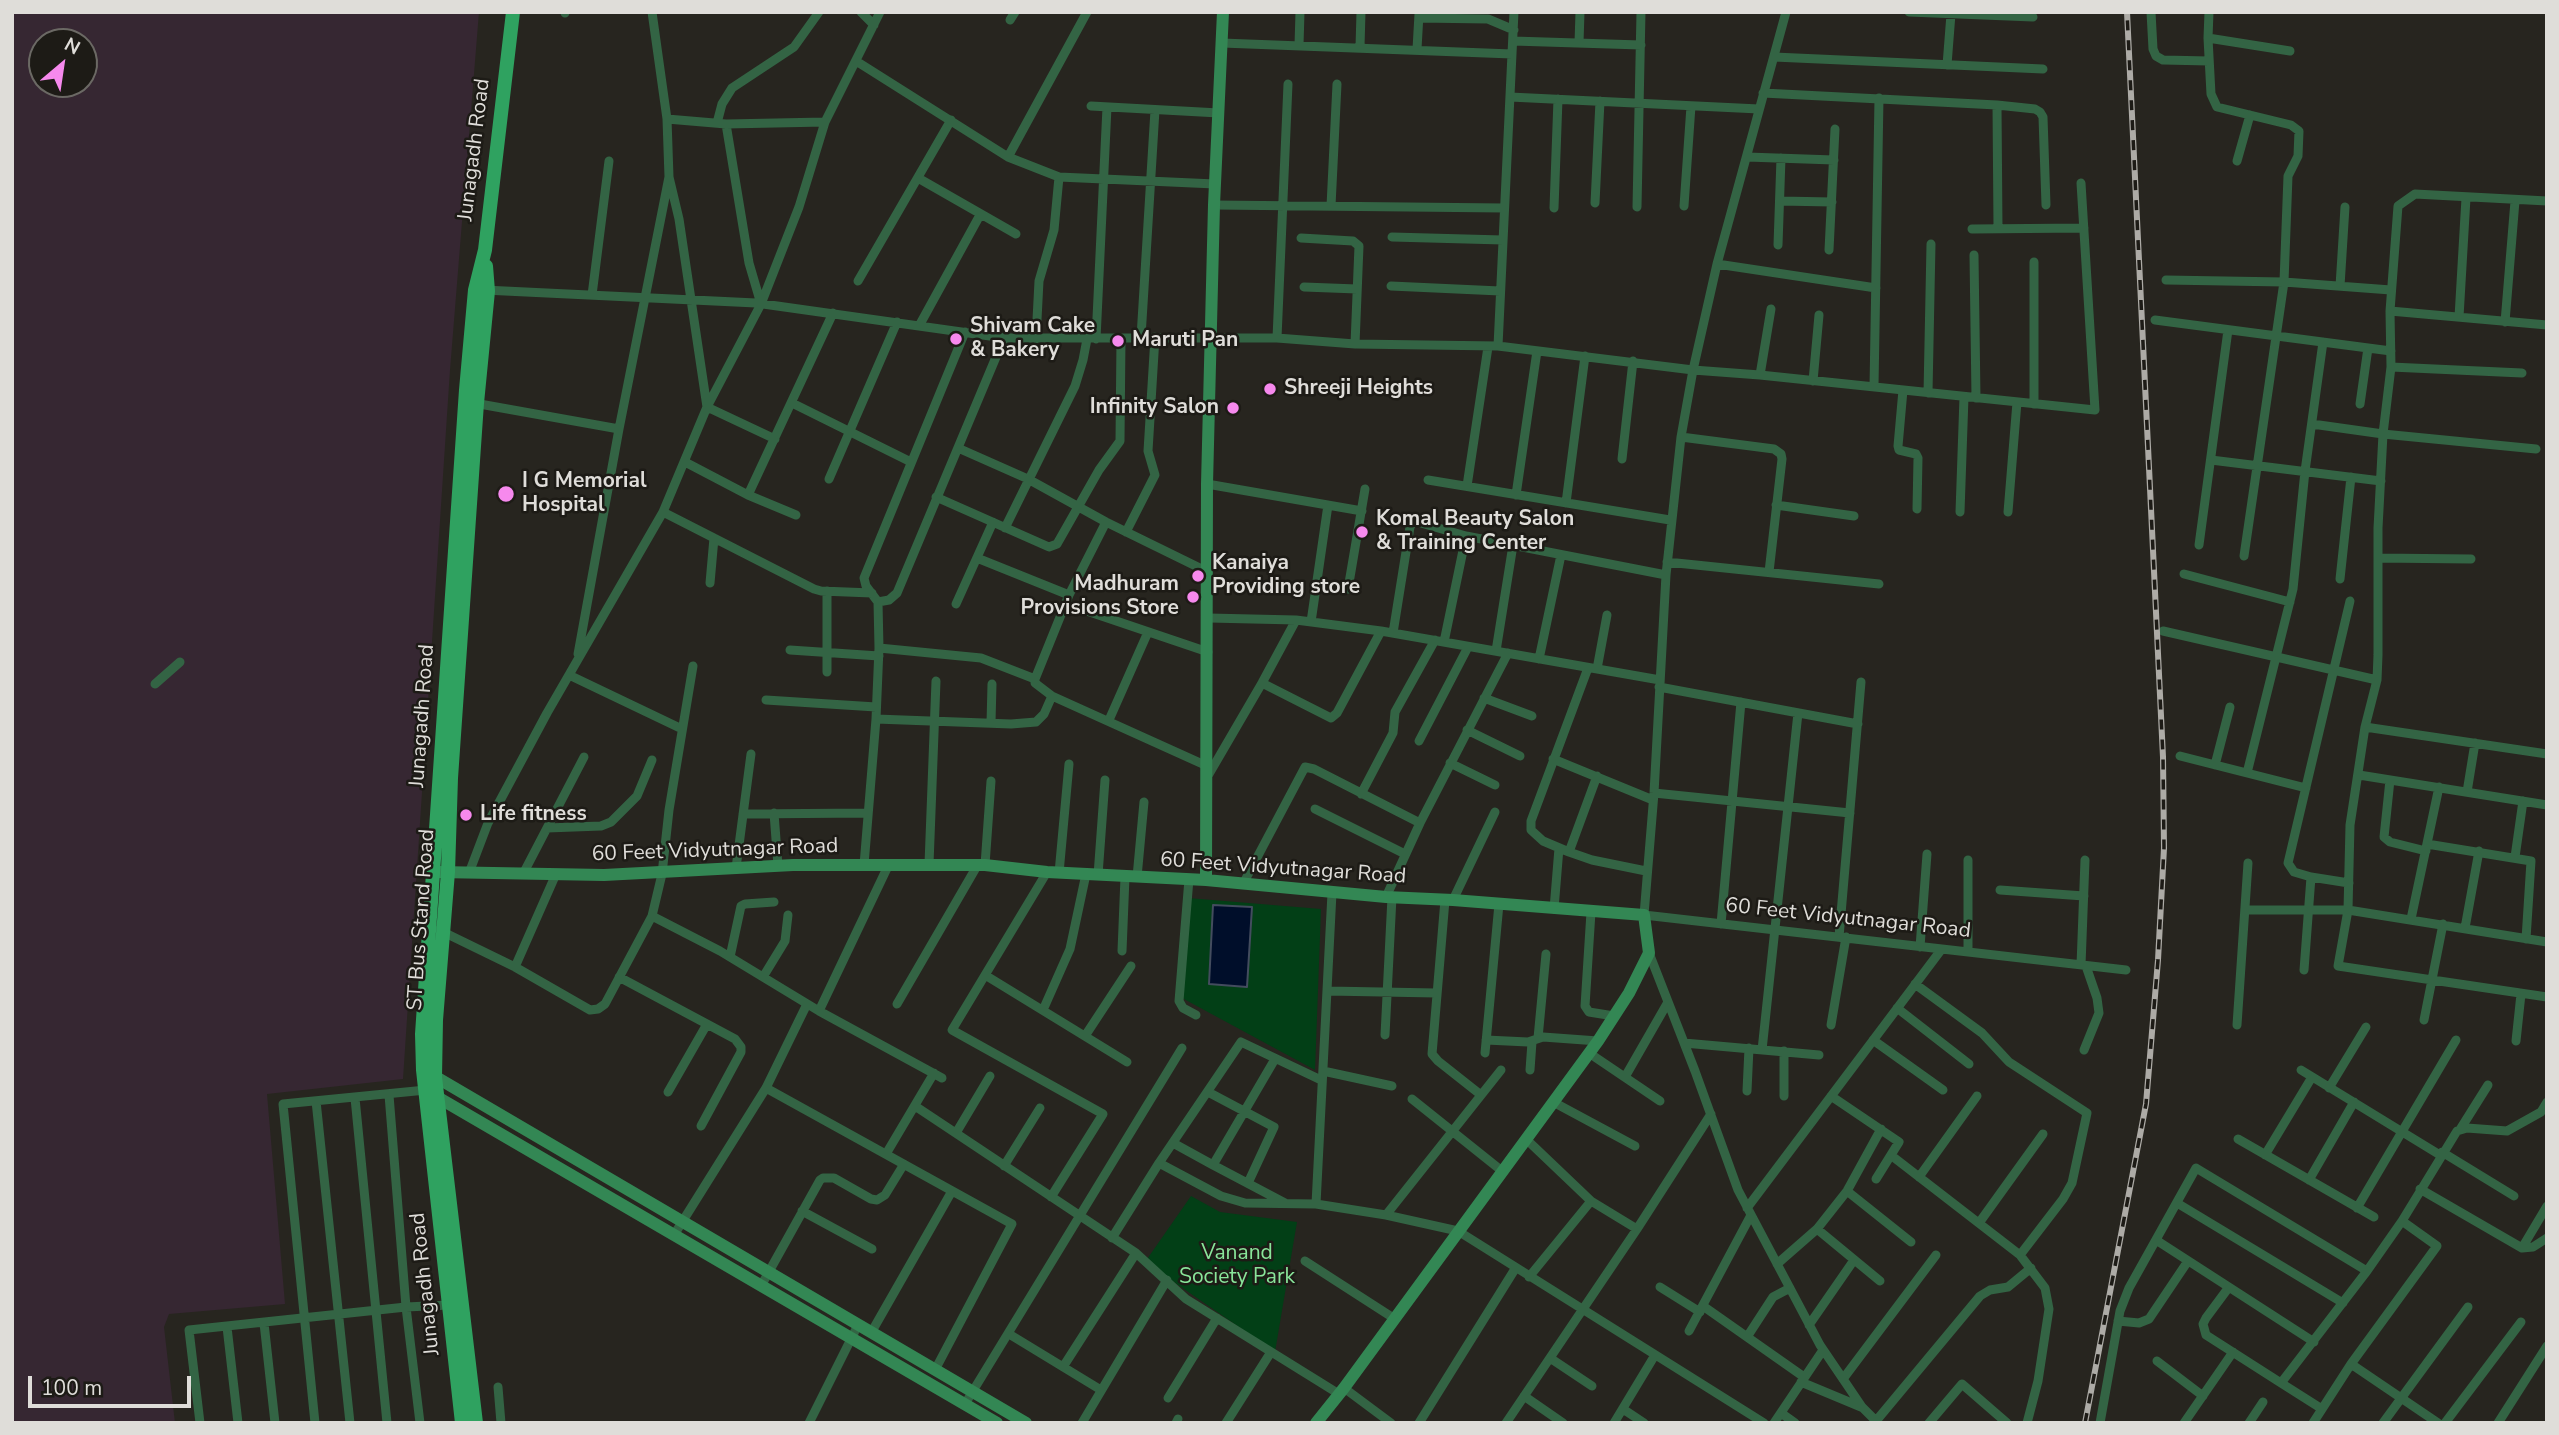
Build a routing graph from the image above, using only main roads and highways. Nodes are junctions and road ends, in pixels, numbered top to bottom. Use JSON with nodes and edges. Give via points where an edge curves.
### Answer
{"nodes":[{"id":1,"x":513,"y":12,"type":"edge"},
{"id":2,"x":485,"y":250,"type":"joint"},
{"id":3,"x":441,"y":872,"type":"junction"},
{"id":4,"x":429,"y":1073,"type":"junction"},
{"id":5,"x":431,"y":1094,"type":"junction"},
{"id":6,"x":462,"y":1423,"type":"edge"},
{"id":7,"x":476,"y":1423,"type":"edge"}],
"edges":[{"from":1,"to":2,"type":"main road","name":"Junagadh Road"},
{"from":2,"to":3,"type":"main road","name":"ST Bus Stand Road"},
{"from":3,"to":4,"type":"main road","name":"ST Bus Stand Road","via":[[443,932]]},
{"from":3,"to":4,"type":"main road","via":[[429,925],[422,1034]]},
{"from":4,"to":5,"type":"main road","name":"ST Bus Stand Road"},
{"from":5,"to":6,"type":"main road","name":"Junagadh Road"},
{"from":5,"to":7,"type":"main road","name":"ST Bus Stand Road"}]}
